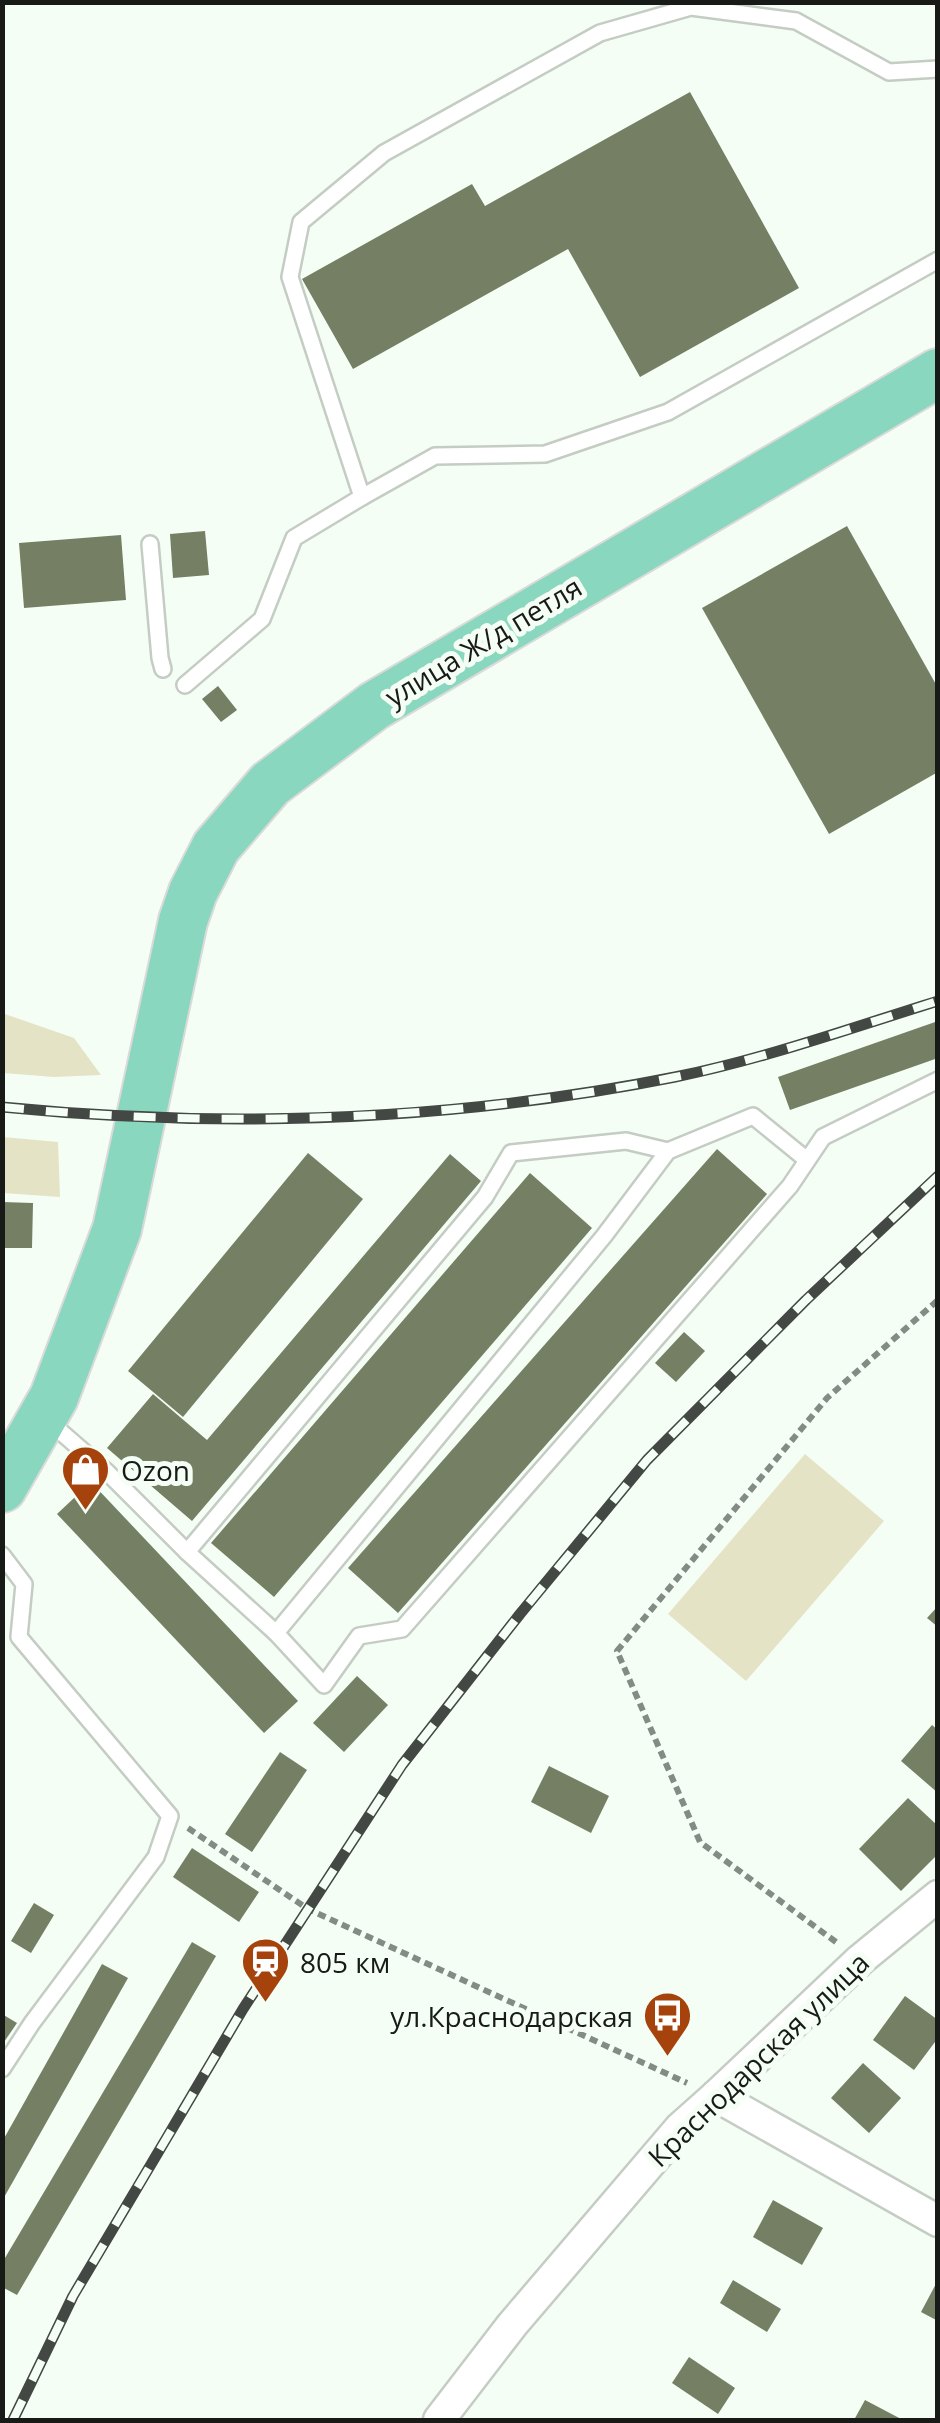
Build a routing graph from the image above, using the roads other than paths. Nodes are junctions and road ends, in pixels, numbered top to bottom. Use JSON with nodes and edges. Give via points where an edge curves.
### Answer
{"nodes":[{"id":1,"x":938,"y":69,"type":"edge"},
{"id":2,"x":938,"y":260,"type":"edge"},
{"id":3,"x":938,"y":373,"type":"edge"},
{"id":4,"x":362,"y":497,"type":"junction"},
{"id":5,"x":150,"y":544,"type":"dead end"},
{"id":6,"x":163,"y":669,"type":"dead end"},
{"id":7,"x":185,"y":685,"type":"dead end"},
{"id":8,"x":938,"y":1080,"type":"edge"},
{"id":9,"x":668,"y":1150,"type":"junction"},
{"id":10,"x":808,"y":1160,"type":"junction"},
{"id":11,"x":48,"y":1407,"type":"junction"},
{"id":12,"x":2,"y":1488,"type":"edge"},
{"id":13,"x":187,"y":1552,"type":"junction"},
{"id":14,"x":2,"y":1555,"type":"edge"},
{"id":15,"x":276,"y":1632,"type":"junction"},
{"id":16,"x":938,"y":1896,"type":"edge"},
{"id":17,"x":2,"y":2070,"type":"edge"},
{"id":18,"x":716,"y":2096,"type":"junction"},
{"id":19,"x":938,"y":2221,"type":"edge"},
{"id":20,"x":438,"y":2420,"type":"edge"}],
"edges":[{"from":1,"to":4,"type":"lane","via":[[889,72],[796,21],[691,7],[600,32],[384,153],[302,222],[290,277]]},
{"from":2,"to":4,"type":"lane","via":[[668,412],[545,454],[435,456]]},
{"from":3,"to":11,"type":"main road","name":"улица Ж/д петля","via":[[374,706],[270,784],[216,847],[182,920],[117,1229]]},
{"from":4,"to":7,"type":"lane","via":[[294,538],[262,619]]},
{"from":5,"to":6,"type":"lane"},
{"from":8,"to":10,"type":"lane","via":[[823,1137]]},
{"from":9,"to":10,"type":"lane","via":[[753,1116]]},
{"from":9,"to":13,"type":"lane","via":[[626,1141],[510,1153],[484,1197]]},
{"from":9,"to":15,"type":"lane"},
{"from":10,"to":15,"type":"lane","via":[[402,1629],[359,1636],[324,1685]]},
{"from":11,"to":12,"type":"main road","name":"улица Ж/д петля"},
{"from":11,"to":13,"type":"lane"},
{"from":13,"to":15,"type":"lane"},
{"from":14,"to":17,"type":"lane","via":[[24,1584],[19,1636],[170,1816],[156,1857]]},
{"from":16,"to":18,"type":"street","name":"Краснодарская улица"},
{"from":18,"to":19,"type":"street"},
{"from":18,"to":20,"type":"street","name":"Краснодарская улица","via":[[680,2128]]}]}
